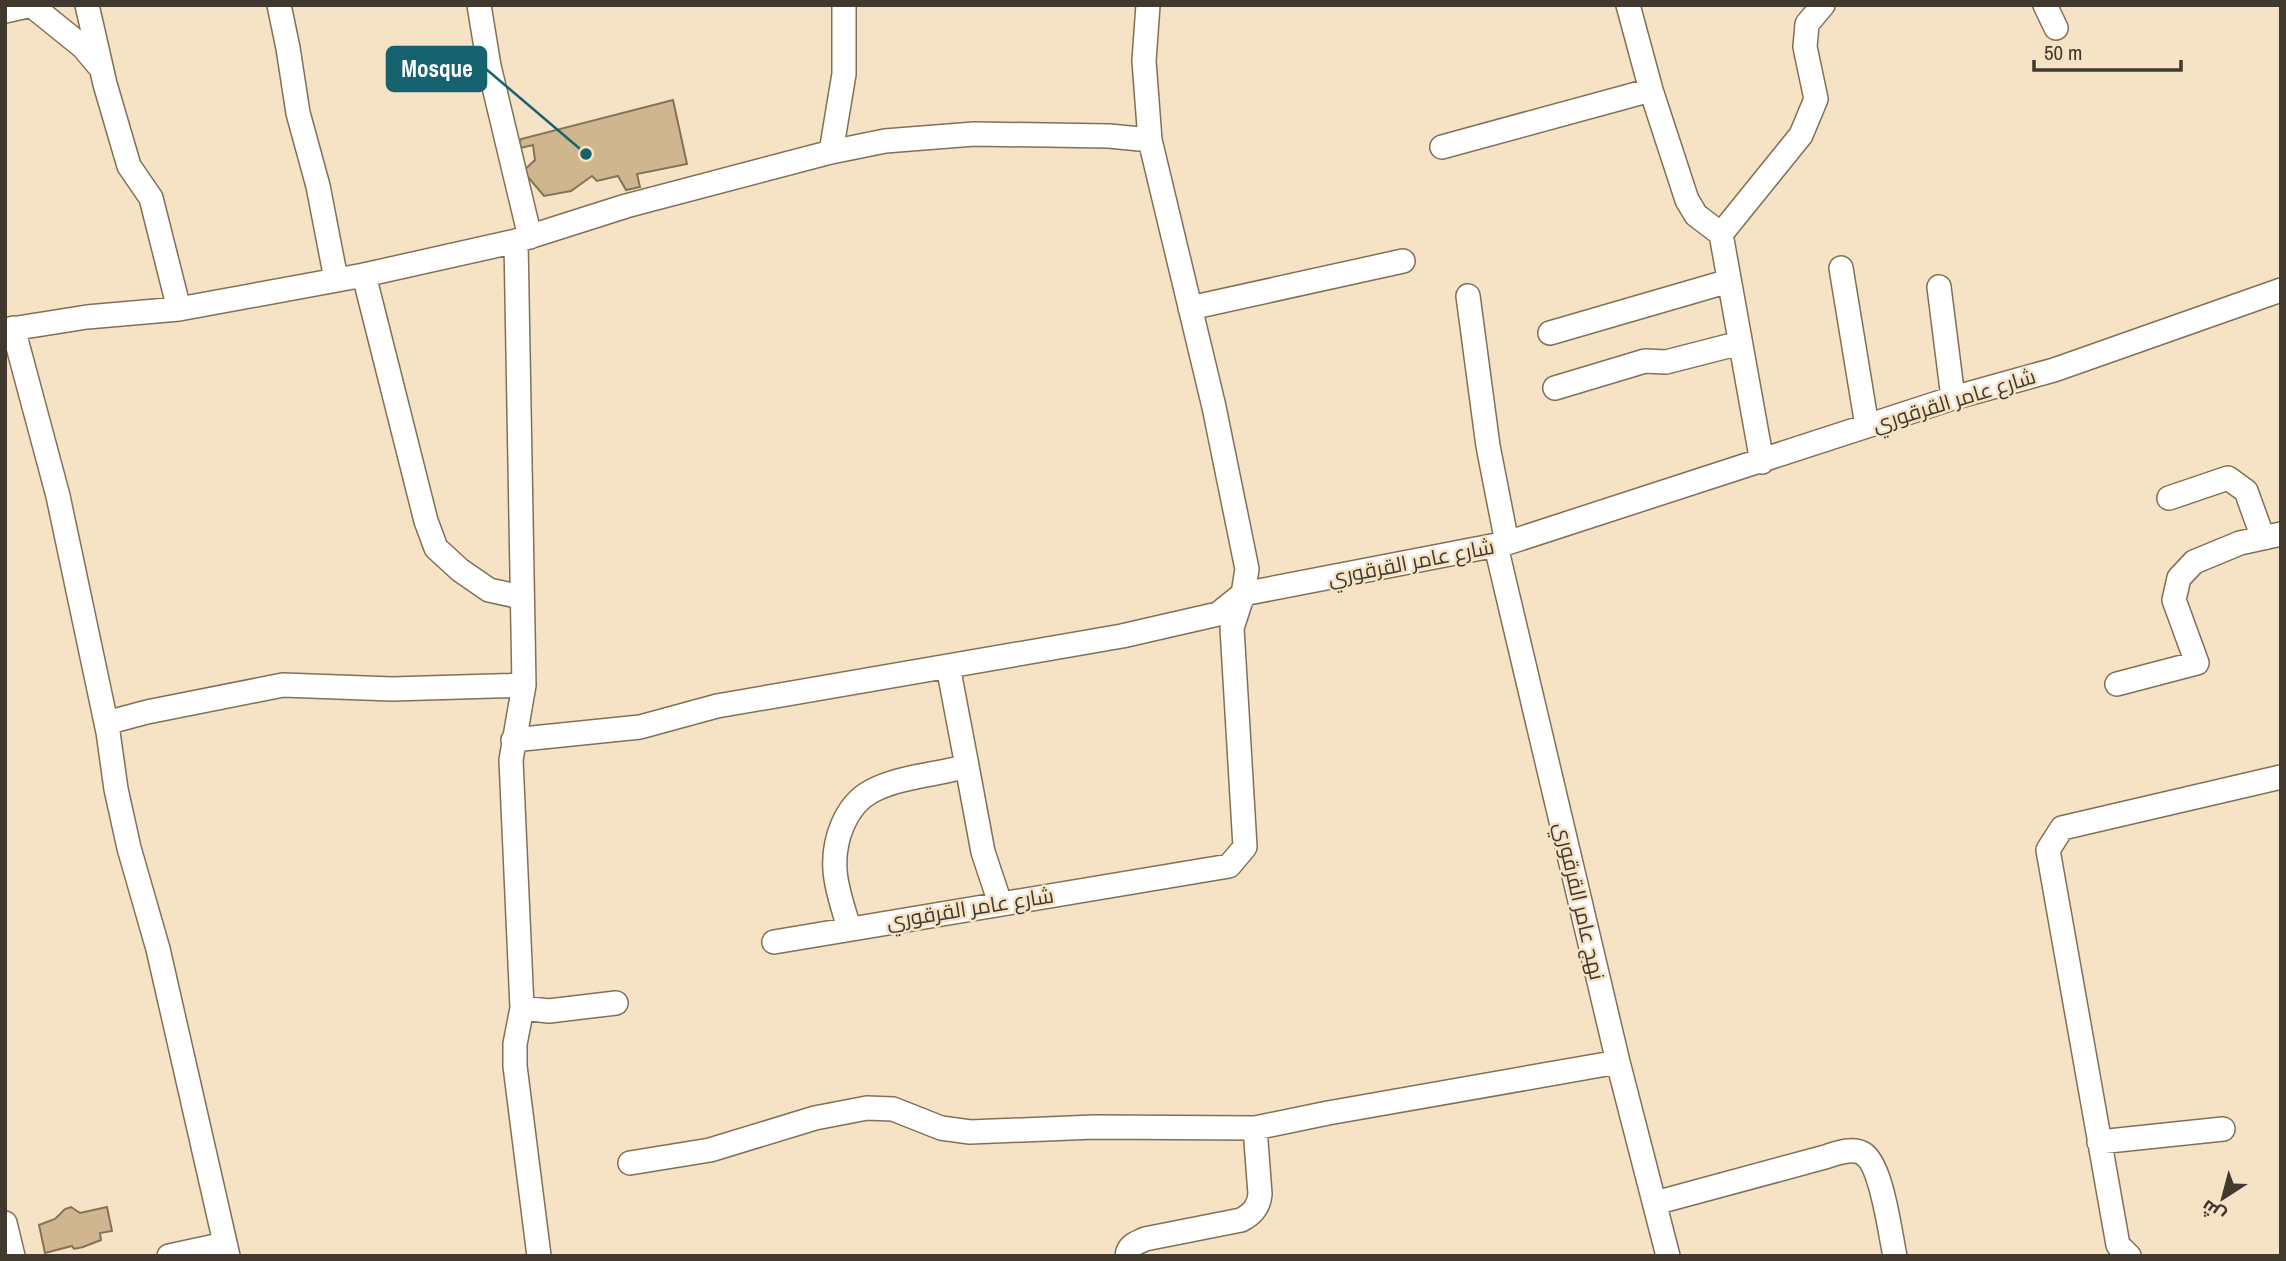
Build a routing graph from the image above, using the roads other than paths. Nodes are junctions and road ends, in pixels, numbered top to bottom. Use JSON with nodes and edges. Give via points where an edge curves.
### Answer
{"nodes":[{"id":1,"x":32,"y":5,"type":"edge"},
{"id":2,"x":87,"y":5,"type":"edge"},
{"id":3,"x":279,"y":5,"type":"edge"},
{"id":4,"x":479,"y":5,"type":"edge"},
{"id":5,"x":844,"y":5,"type":"edge"},
{"id":6,"x":1148,"y":5,"type":"edge"},
{"id":7,"x":1628,"y":5,"type":"edge"},
{"id":8,"x":1823,"y":5,"type":"edge"},
{"id":9,"x":2045,"y":5,"type":"edge"},
{"id":10,"x":5,"y":11,"type":"edge"},
{"id":11,"x":2056,"y":28,"type":"dead end"},
{"id":12,"x":102,"y":69,"type":"junction"},
{"id":13,"x":1651,"y":90,"type":"junction"},
{"id":14,"x":1150,"y":140,"type":"junction"},
{"id":15,"x":1442,"y":147,"type":"dead end"},
{"id":16,"x":831,"y":152,"type":"junction"},
{"id":17,"x":1721,"y":234,"type":"junction"},
{"id":18,"x":523,"y":239,"type":"junction"},
{"id":19,"x":1404,"y":261,"type":"dead end"},
{"id":20,"x":1840,"y":268,"type":"dead end"},
{"id":21,"x":364,"y":275,"type":"junction"},
{"id":22,"x":336,"y":279,"type":"junction"},
{"id":23,"x":1729,"y":281,"type":"junction"},
{"id":24,"x":1939,"y":287,"type":"dead end"},
{"id":25,"x":2281,"y":290,"type":"edge"},
{"id":26,"x":1468,"y":296,"type":"dead end"},
{"id":27,"x":1190,"y":308,"type":"junction"},
{"id":28,"x":179,"y":309,"type":"junction"},
{"id":29,"x":9,"y":329,"type":"edge"},
{"id":30,"x":1550,"y":333,"type":"dead end"},
{"id":31,"x":1740,"y":343,"type":"junction"},
{"id":32,"x":1555,"y":388,"type":"dead end"},
{"id":33,"x":1953,"y":398,"type":"junction"},
{"id":34,"x":1867,"y":426,"type":"junction"},
{"id":35,"x":1762,"y":462,"type":"junction"},
{"id":36,"x":2169,"y":498,"type":"dead end"},
{"id":37,"x":2272,"y":536,"type":"edge"},
{"id":38,"x":1502,"y":545,"type":"junction"},
{"id":39,"x":1243,"y":594,"type":"junction"},
{"id":40,"x":521,"y":597,"type":"junction"},
{"id":41,"x":948,"y":666,"type":"junction"},
{"id":42,"x":2117,"y":684,"type":"dead end"},
{"id":43,"x":524,"y":685,"type":"junction"},
{"id":44,"x":106,"y":723,"type":"junction"},
{"id":45,"x":513,"y":740,"type":"junction"},
{"id":46,"x":967,"y":766,"type":"junction"},
{"id":47,"x":2281,"y":777,"type":"edge"},
{"id":48,"x":1000,"y":903,"type":"junction"},
{"id":49,"x":849,"y":928,"type":"junction"},
{"id":50,"x":774,"y":942,"type":"dead end"},
{"id":51,"x":616,"y":1003,"type":"dead end"},
{"id":52,"x":522,"y":1008,"type":"junction"},
{"id":53,"x":1618,"y":1062,"type":"junction"},
{"id":54,"x":1255,"y":1128,"type":"junction"},
{"id":55,"x":2223,"y":1129,"type":"dead end"},
{"id":56,"x":2099,"y":1142,"type":"junction"},
{"id":57,"x":630,"y":1163,"type":"dead end"},
{"id":58,"x":1655,"y":1203,"type":"junction"},
{"id":59,"x":5,"y":1223,"type":"edge"},
{"id":60,"x":227,"y":1250,"type":"edge"},
{"id":61,"x":13,"y":1256,"type":"edge"},
{"id":62,"x":169,"y":1256,"type":"edge"},
{"id":63,"x":539,"y":1256,"type":"edge"},
{"id":64,"x":1127,"y":1256,"type":"edge"},
{"id":65,"x":1668,"y":1256,"type":"edge"},
{"id":66,"x":1895,"y":1256,"type":"edge"},
{"id":67,"x":2129,"y":1256,"type":"edge"}],
"edges":[{"from":1,"to":10,"type":"street"},
{"from":1,"to":12,"type":"street"},
{"from":2,"to":12,"type":"street"},
{"from":3,"to":22,"type":"street"},
{"from":4,"to":18,"type":"street"},
{"from":5,"to":16,"type":"street","via":[[844,74]]},
{"from":6,"to":14,"type":"street","via":[[1144,61]]},
{"from":7,"to":13,"type":"street"},
{"from":8,"to":17,"type":"street","via":[[1807,24],[1805,47],[1816,99],[1801,135]]},
{"from":9,"to":11,"type":"street"},
{"from":12,"to":28,"type":"street","via":[[129,166],[151,198]]},
{"from":13,"to":15,"type":"street"},
{"from":13,"to":17,"type":"street","via":[[1687,200],[1696,215]]},
{"from":14,"to":16,"type":"street","via":[[974,134],[885,141]]},
{"from":14,"to":27,"type":"street"},
{"from":16,"to":18,"type":"street","via":[[626,206]]},
{"from":17,"to":23,"type":"street"},
{"from":18,"to":21,"type":"street"},
{"from":18,"to":40,"type":"street"},
{"from":19,"to":27,"type":"street"},
{"from":20,"to":34,"type":"street"},
{"from":21,"to":22,"type":"street"},
{"from":21,"to":40,"type":"street","via":[[436,548],[489,590]]},
{"from":22,"to":28,"type":"street"},
{"from":23,"to":30,"type":"street"},
{"from":23,"to":31,"type":"street"},
{"from":24,"to":33,"type":"street"},
{"from":25,"to":33,"type":"street","name":"شارع عامر القرقوري","via":[[2066,366]]},
{"from":26,"to":38,"type":"street","name":"نهج عامر القرقوري"},
{"from":27,"to":39,"type":"street","via":[[1247,569]]},
{"from":28,"to":29,"type":"street"},
{"from":29,"to":44,"type":"street","via":[[58,496]]},
{"from":31,"to":32,"type":"street","via":[[1666,362],[1645,361]]},
{"from":31,"to":35,"type":"street"},
{"from":33,"to":34,"type":"street","name":"شارع عامر القرقوري"},
{"from":34,"to":35,"type":"street","name":"شارع عامر القرقوري"},
{"from":35,"to":38,"type":"street","name":"شارع عامر القرقوري"},
{"from":36,"to":37,"type":"street","via":[[2228,478],[2246,491]]},
{"from":37,"to":42,"type":"street","via":[[2239,543],[2194,562],[2179,578],[2174,600],[2197,663]]},
{"from":38,"to":39,"type":"street","name":"شارع عامر القرقوري"},
{"from":38,"to":53,"type":"street","name":"نهج عامر القرقوري"},
{"from":39,"to":41,"type":"street","via":[[1218,614],[1185,623]]},
{"from":39,"to":48,"type":"street","name":"شارع عامر القرقوري","via":[[1232,628],[1245,847],[1229,866]]},
{"from":40,"to":43,"type":"street"},
{"from":41,"to":45,"type":"street","via":[[717,706],[640,727]]},
{"from":41,"to":46,"type":"street"},
{"from":43,"to":44,"type":"street","via":[[392,690],[283,685]]},
{"from":43,"to":45,"type":"street"},
{"from":44,"to":60,"type":"street","via":[[124,824],[158,949]]},
{"from":45,"to":52,"type":"street","via":[[510,760]]},
{"from":46,"to":48,"type":"street","via":[[983,852]]},
{"from":46,"to":49,"type":"street","via":[[893,783],[856,802],[836,845],[834,871]]},
{"from":47,"to":56,"type":"street","via":[[2062,828],[2048,850]]},
{"from":48,"to":49,"type":"street","name":"شارع عامر القرقوري"},
{"from":49,"to":50,"type":"street","name":"شارع عامر القرقوري"},
{"from":51,"to":52,"type":"street"},
{"from":52,"to":63,"type":"street","via":[[515,1066]]},
{"from":53,"to":54,"type":"street"},
{"from":53,"to":58,"type":"street","name":"نهج عامر القرقوري"},
{"from":54,"to":57,"type":"street","via":[[970,1132],[941,1128],[892,1109],[867,1108],[815,1118],[710,1150]]},
{"from":54,"to":64,"type":"street","via":[[1260,1194],[1250,1215],[1145,1239],[1133,1245]]},
{"from":55,"to":56,"type":"street"},
{"from":56,"to":67,"type":"street","via":[[2118,1245]]},
{"from":58,"to":65,"type":"street","name":"نهج عامر القرقوري"},
{"from":58,"to":66,"type":"street","via":[[1850,1151],[1862,1153],[1872,1163],[1881,1189]]},
{"from":59,"to":61,"type":"street"},
{"from":60,"to":62,"type":"street"}]}
